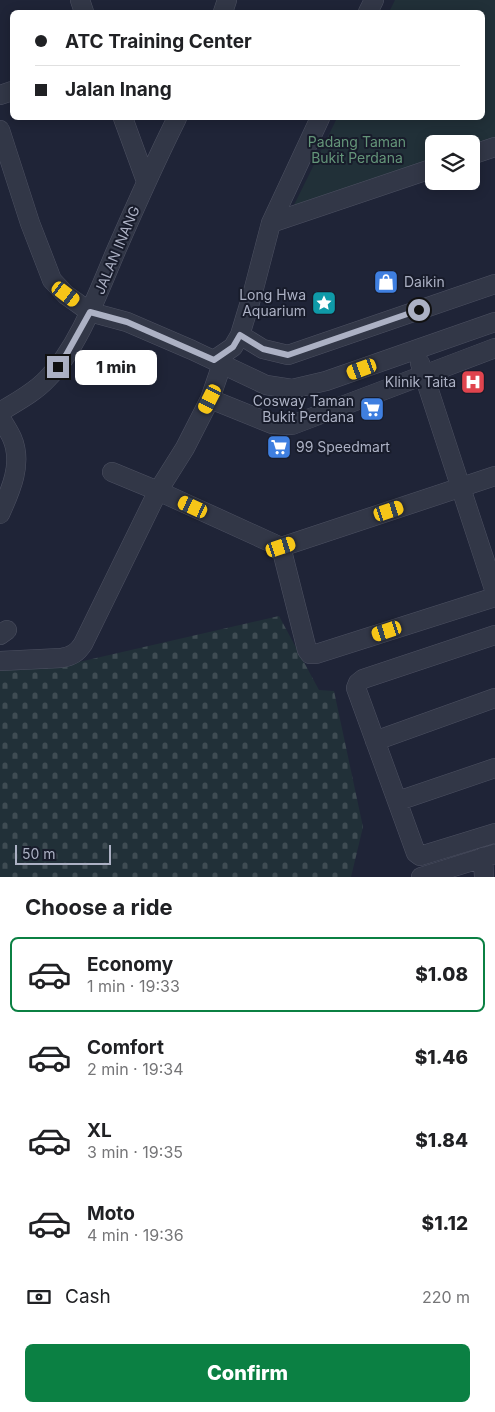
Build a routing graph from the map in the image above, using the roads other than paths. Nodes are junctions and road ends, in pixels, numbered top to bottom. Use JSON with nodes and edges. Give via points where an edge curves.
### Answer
{"nodes":[{"id":1,"x":124,"y":120,"type":"edge"},
{"id":2,"x":175,"y":120,"type":"edge"},
{"id":3,"x":319,"y":120,"type":"edge"},
{"id":4,"x":0,"y":130,"type":"edge"},
{"id":5,"x":495,"y":147,"type":"edge"},
{"id":6,"x":480,"y":153,"type":"edge"},
{"id":7,"x":425,"y":171,"type":"edge"},
{"id":8,"x":146,"y":181,"type":"junction"},
{"id":9,"x":271,"y":223,"type":"junction"},
{"id":10,"x":495,"y":284,"type":"edge"},
{"id":11,"x":90,"y":312,"type":"junction"},
{"id":12,"x":495,"y":322,"type":"edge"},
{"id":13,"x":240,"y":335,"type":"junction"},
{"id":14,"x":495,"y":348,"type":"edge"},
{"id":15,"x":416,"y":350,"type":"junction"},
{"id":16,"x":218,"y":362,"type":"junction"},
{"id":17,"x":423,"y":375,"type":"junction"},
{"id":18,"x":210,"y":399,"type":"junction"},
{"id":19,"x":0,"y":412,"type":"edge"},
{"id":20,"x":0,"y":417,"type":"edge"},
{"id":21,"x":112,"y":472,"type":"dead end"},
{"id":22,"x":495,"y":476,"type":"edge"},
{"id":23,"x":461,"y":487,"type":"junction"},
{"id":24,"x":158,"y":491,"type":"junction"},
{"id":25,"x":0,"y":514,"type":"edge"},
{"id":26,"x":281,"y":547,"type":"junction"},
{"id":27,"x":495,"y":592,"type":"edge"},
{"id":28,"x":495,"y":597,"type":"edge"},
{"id":29,"x":495,"y":635,"type":"edge"},
{"id":30,"x":0,"y":661,"type":"edge"},
{"id":31,"x":495,"y":698,"type":"edge"},
{"id":32,"x":375,"y":741,"type":"junction"},
{"id":33,"x":495,"y":768,"type":"edge"},
{"id":34,"x":398,"y":801,"type":"junction"},
{"id":35,"x":495,"y":833,"type":"edge"},
{"id":36,"x":489,"y":855,"type":"edge"},
{"id":37,"x":421,"y":877,"type":"edge"},
{"id":38,"x":484,"y":877,"type":"edge"}],
"edges":[{"from":1,"to":8,"type":"street"},
{"from":2,"to":8,"type":"street","name":"JALAN INANG"},
{"from":3,"to":9,"type":"street"},
{"from":4,"to":11,"type":"street","via":[[52,280]]},
{"from":5,"to":6,"type":"street"},
{"from":7,"to":9,"type":"street"},
{"from":8,"to":11,"type":"street","name":"JALAN INANG"},
{"from":9,"to":13,"type":"street"},
{"from":10,"to":13,"type":"street","via":[[288,355],[263,349]]},
{"from":11,"to":16,"type":"street","via":[[127,322]]},
{"from":11,"to":19,"type":"street","name":"JALAN INANG","via":[[66,355],[46,380]]},
{"from":12,"to":15,"type":"street"},
{"from":13,"to":16,"type":"street"},
{"from":14,"to":17,"type":"street"},
{"from":15,"to":16,"type":"street","via":[[326,381],[292,389],[266,385]]},
{"from":15,"to":17,"type":"street"},
{"from":16,"to":18,"type":"street"},
{"from":17,"to":18,"type":"street","via":[[292,425],[272,424]]},
{"from":17,"to":23,"type":"street"},
{"from":18,"to":24,"type":"street"},
{"from":20,"to":25,"type":"street","via":[[12,438],[16,470]]},
{"from":21,"to":24,"type":"street"},
{"from":22,"to":23,"type":"street"},
{"from":23,"to":26,"type":"street"},
{"from":23,"to":27,"type":"street"},
{"from":24,"to":26,"type":"street"},
{"from":24,"to":30,"type":"street","via":[[77,652],[61,658]]},
{"from":26,"to":28,"type":"street","via":[[310,654]]},
{"from":29,"to":32,"type":"street","via":[[358,683],[356,688]]},
{"from":31,"to":32,"type":"street"},
{"from":32,"to":34,"type":"street"},
{"from":33,"to":34,"type":"street"},
{"from":34,"to":35,"type":"street","via":[[416,853],[420,856]]},
{"from":36,"to":37,"type":"street"},
{"from":36,"to":38,"type":"street"}]}
